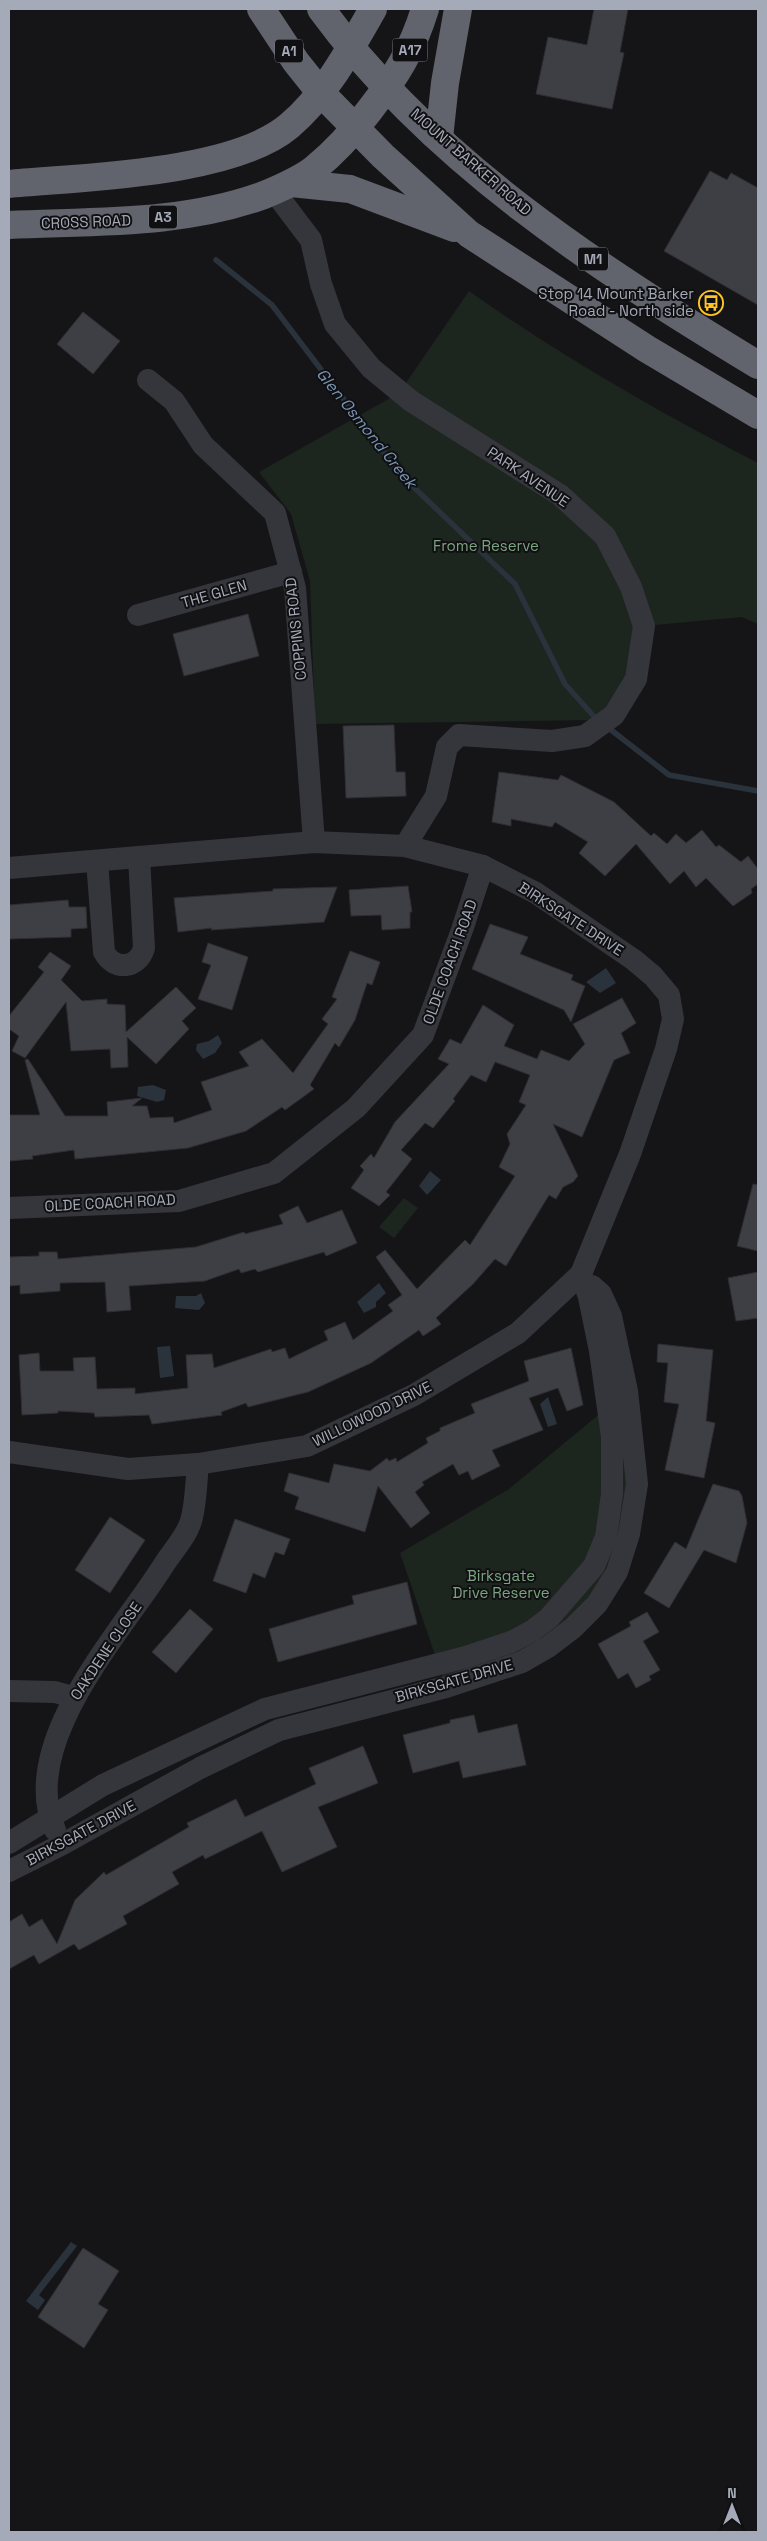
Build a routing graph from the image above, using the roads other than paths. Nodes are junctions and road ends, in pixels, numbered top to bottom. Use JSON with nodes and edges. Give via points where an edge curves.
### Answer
{"nodes":[{"id":1,"x":262,"y":9,"type":"edge"},
{"id":2,"x":321,"y":9,"type":"edge"},
{"id":3,"x":372,"y":9,"type":"edge"},
{"id":4,"x":425,"y":9,"type":"edge"},
{"id":5,"x":458,"y":9,"type":"edge"},
{"id":6,"x":352,"y":46,"type":"junction"},
{"id":7,"x":387,"y":88,"type":"junction"},
{"id":8,"x":320,"y":92,"type":"junction"},
{"id":9,"x":355,"y":129,"type":"junction"},
{"id":10,"x":439,"y":138,"type":"junction"},
{"id":11,"x":9,"y":184,"type":"edge"},
{"id":12,"x":280,"y":188,"type":"junction"},
{"id":13,"x":9,"y":225,"type":"edge"},
{"id":14,"x":469,"y":234,"type":"junction"},
{"id":15,"x":756,"y":358,"type":"edge"},
{"id":16,"x":148,"y":380,"type":"dead end"},
{"id":17,"x":758,"y":414,"type":"edge"},
{"id":18,"x":291,"y":572,"type":"junction"},
{"id":19,"x":138,"y":616,"type":"dead end"},
{"id":20,"x":314,"y":842,"type":"junction"},
{"id":21,"x":405,"y":846,"type":"junction"},
{"id":22,"x":139,"y":857,"type":"junction"},
{"id":23,"x":97,"y":861,"type":"junction"},
{"id":24,"x":483,"y":866,"type":"junction"},
{"id":25,"x":9,"y":868,"type":"edge"},
{"id":26,"x":9,"y":1208,"type":"edge"},
{"id":27,"x":581,"y":1274,"type":"junction"},
{"id":28,"x":9,"y":1452,"type":"edge"},
{"id":29,"x":198,"y":1464,"type":"junction"},
{"id":30,"x":9,"y":1691,"type":"edge"},
{"id":31,"x":73,"y":1698,"type":"junction"},
{"id":32,"x":49,"y":1818,"type":"junction"},
{"id":33,"x":9,"y":1843,"type":"edge"},
{"id":34,"x":61,"y":1845,"type":"junction"},
{"id":35,"x":9,"y":1871,"type":"edge"}],
"edges":[{"from":1,"to":8,"type":"highway","number":"A1"},
{"from":2,"to":6,"type":"highway","name":"MOUNT BARKER ROAD"},
{"from":3,"to":6,"type":"highway"},
{"from":4,"to":7,"type":"highway","number":"A17","via":[[406,58]]},
{"from":5,"to":10,"type":"highway","via":[[444,83]]},
{"from":6,"to":7,"type":"highway","name":"MOUNT BARKER ROAD"},
{"from":6,"to":8,"type":"highway"},
{"from":7,"to":9,"type":"highway","name":"CROSS ROAD","number":"A17"},
{"from":7,"to":10,"type":"highway","name":"MOUNT BARKER ROAD","number":"M1"},
{"from":8,"to":9,"type":"highway","number":"A1"},
{"from":8,"to":11,"type":"highway","via":[[289,126],[265,141],[226,156],[160,170]]},
{"from":9,"to":12,"type":"highway","name":"CROSS ROAD","number":"A3","via":[[314,170]]},
{"from":9,"to":14,"type":"highway"},
{"from":10,"to":15,"type":"highway","name":"MOUNT BARKER ROAD","number":"M1","via":[[497,189],[562,238]]},
{"from":12,"to":13,"type":"highway","name":"CROSS ROAD","number":"A3","via":[[240,204],[207,211],[133,221]]},
{"from":12,"to":14,"type":"highway","via":[[350,189]]},
{"from":12,"to":21,"type":"street","name":"PARK AVENUE","via":[[280,199],[311,240],[335,324],[371,368],[411,401],[560,495],[605,536],[631,586],[644,626],[636,679],[614,715],[585,736],[552,741],[459,735],[447,747],[436,796]]},
{"from":14,"to":17,"type":"highway","via":[[648,349]]},
{"from":16,"to":18,"type":"street","name":"COPPINS ROAD","via":[[174,402],[203,445],[275,513]]},
{"from":18,"to":19,"type":"street","name":"THE GLEN"},
{"from":18,"to":20,"type":"street","name":"COPPINS ROAD","via":[[295,588]]},
{"from":20,"to":21,"type":"street","name":"BIRKSGATE DRIVE"},
{"from":20,"to":22,"type":"street","name":"BIRKSGATE DRIVE"},
{"from":21,"to":24,"type":"street","name":"BIRKSGATE DRIVE"},
{"from":22,"to":23,"type":"street","name":"BIRKSGATE DRIVE"},
{"from":22,"to":23,"type":"street","via":[[144,948],[138,961],[126,966],[112,962],[104,952]]},
{"from":23,"to":25,"type":"street","name":"BIRKSGATE DRIVE"},
{"from":24,"to":26,"type":"street","name":"OLDE COACH ROAD","via":[[423,1034],[356,1108],[274,1173],[179,1201]]},
{"from":24,"to":27,"type":"street","name":"BIRKSGATE DRIVE","via":[[536,893],[634,960],[669,995],[673,1019],[666,1049],[630,1154]]},
{"from":27,"to":29,"type":"street","name":"WILLOWOOD DRIVE","via":[[518,1333],[414,1395],[307,1446]]},
{"from":27,"to":32,"type":"street","name":"BIRKSGATE DRIVE","via":[[600,1351],[612,1437],[612,1494],[606,1537],[594,1566],[549,1618],[511,1642],[466,1657],[265,1709],[103,1785]]},
{"from":27,"to":34,"type":"street","name":"BIRKSGATE DRIVE","via":[[601,1294],[611,1316],[629,1408],[638,1484],[617,1572],[597,1604],[560,1638],[522,1662],[446,1687],[280,1730],[200,1768]]},
{"from":28,"to":29,"type":"street","name":"WILLOWOOD DRIVE","via":[[128,1469]]},
{"from":29,"to":31,"type":"street","name":"OAKDENE CLOSE","via":[[191,1522]]},
{"from":30,"to":31,"type":"street","via":[[55,1692]]},
{"from":31,"to":32,"type":"street","name":"OAKDENE CLOSE","via":[[56,1740],[46,1781]]},
{"from":32,"to":33,"type":"street","name":"BIRKSGATE DRIVE"},
{"from":32,"to":34,"type":"street","name":"OAKDENE CLOSE"},
{"from":34,"to":35,"type":"street","name":"BIRKSGATE DRIVE"}]}
